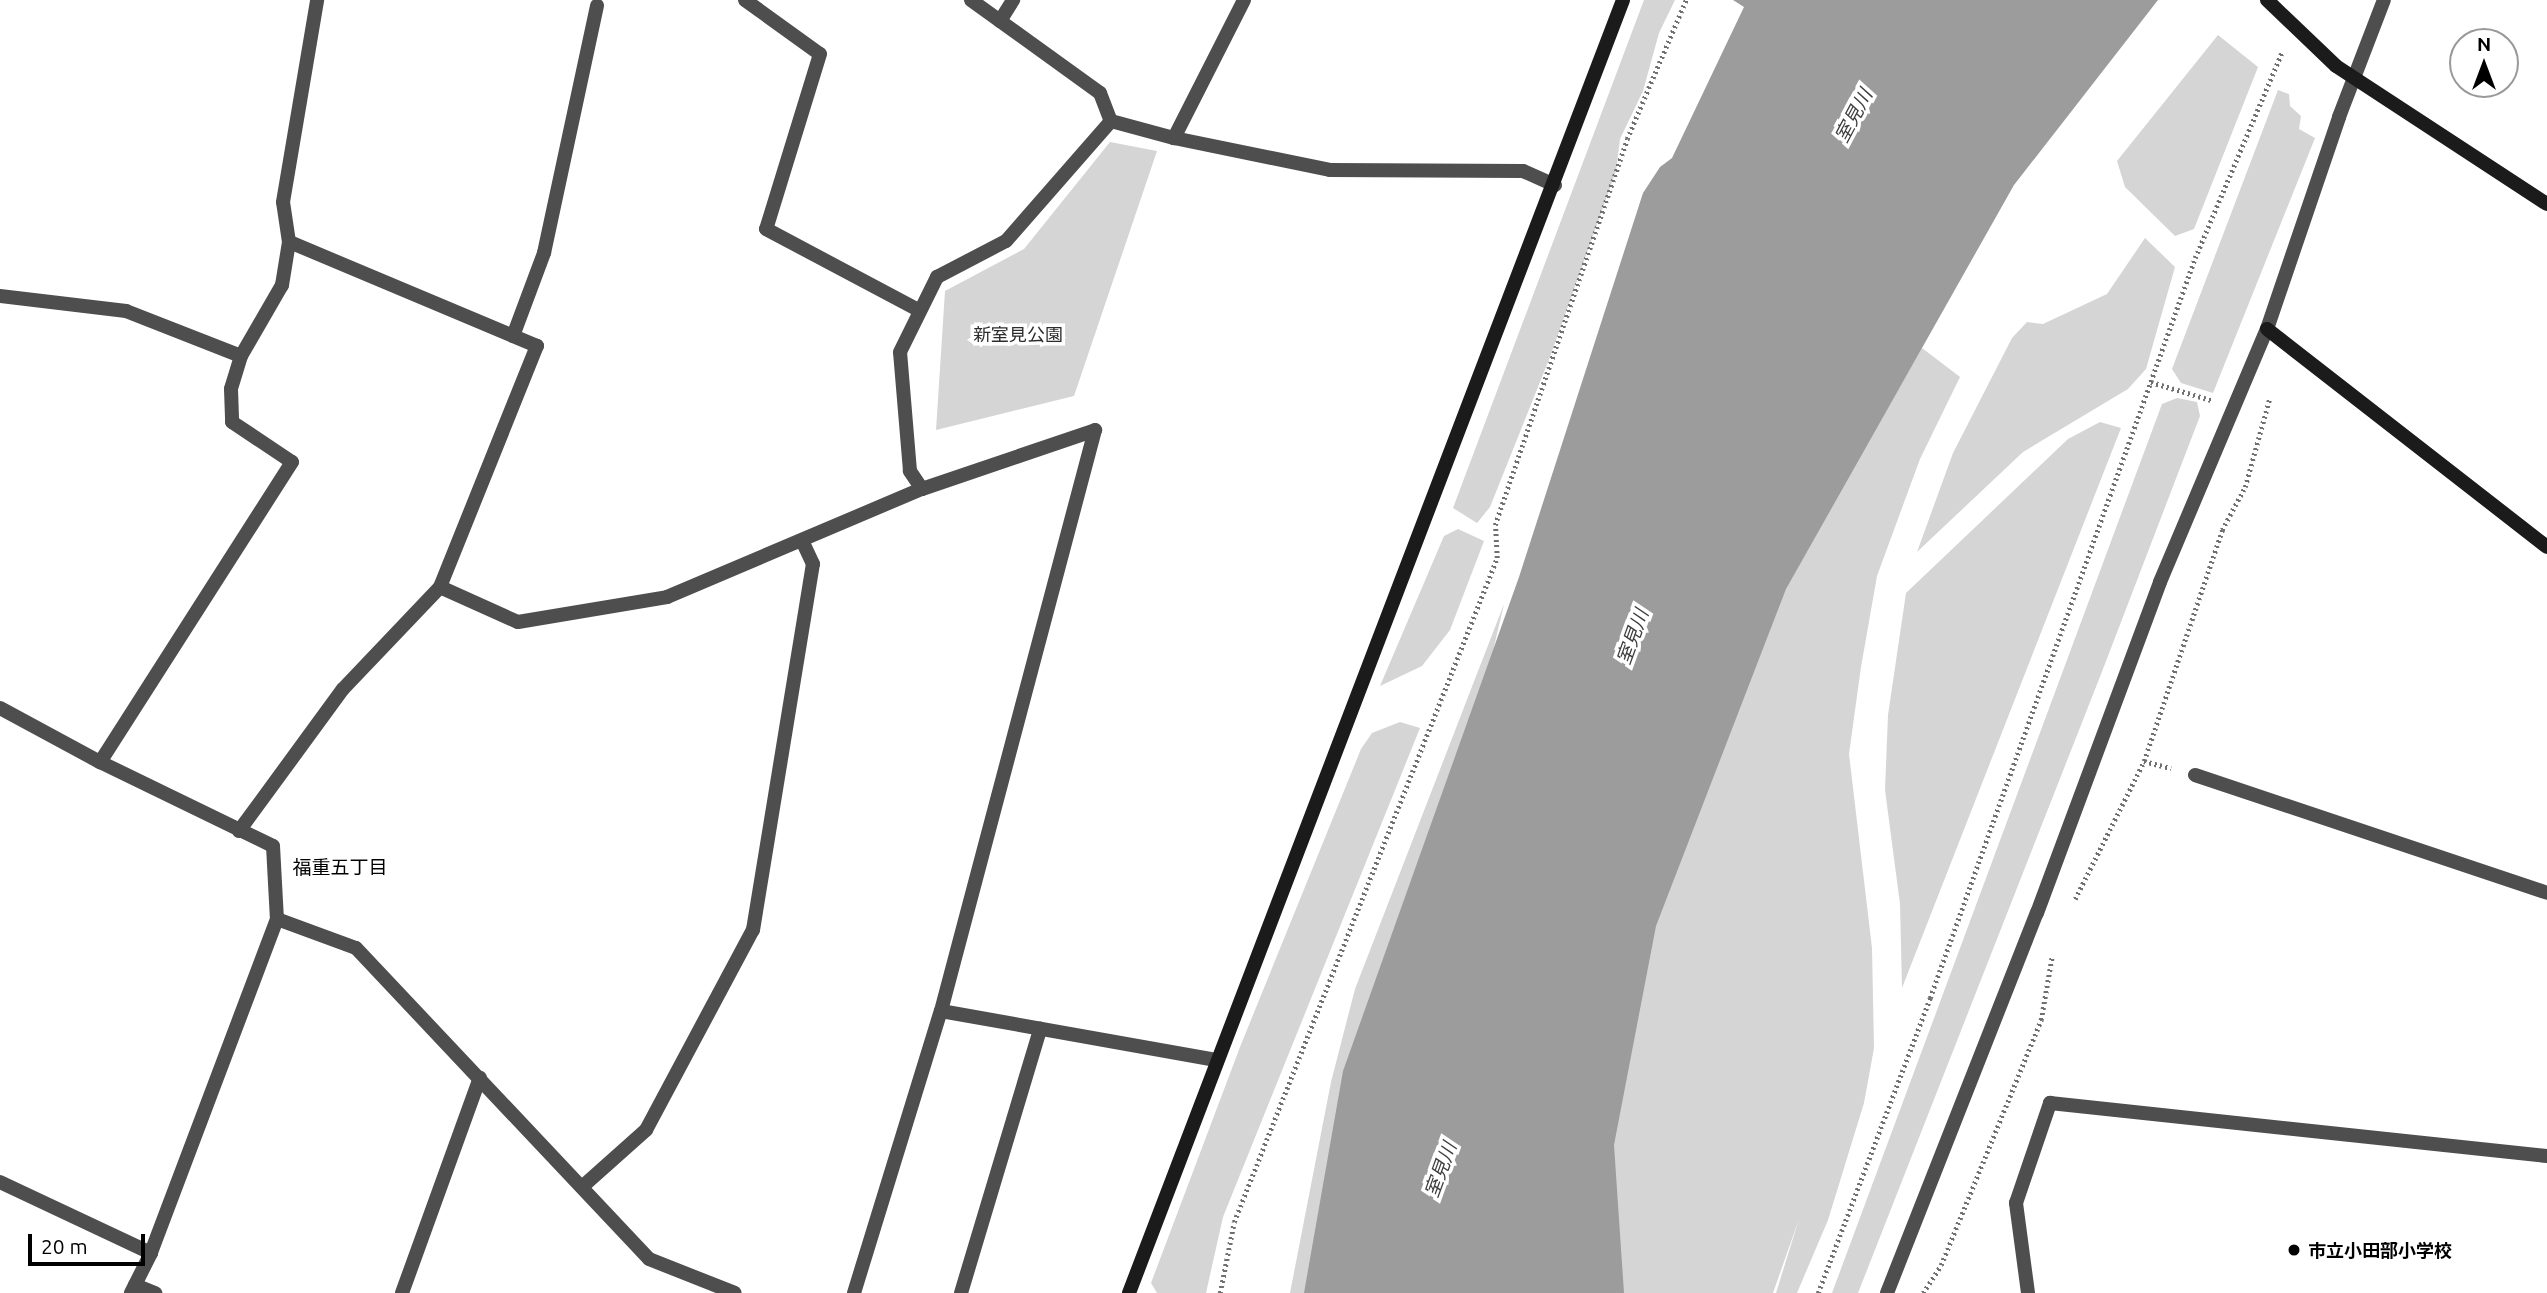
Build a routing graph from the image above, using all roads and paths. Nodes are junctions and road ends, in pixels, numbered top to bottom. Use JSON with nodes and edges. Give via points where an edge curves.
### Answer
{"nodes":[{"id":1,"x":317,"y":0,"type":"edge"},
{"id":2,"x":745,"y":0,"type":"edge"},
{"id":3,"x":971,"y":0,"type":"edge"},
{"id":4,"x":1013,"y":0,"type":"edge"},
{"id":5,"x":1244,"y":0,"type":"edge"},
{"id":6,"x":1623,"y":0,"type":"edge"},
{"id":7,"x":1686,"y":0,"type":"edge"},
{"id":8,"x":2267,"y":0,"type":"edge"},
{"id":9,"x":2384,"y":0,"type":"edge"},
{"id":10,"x":597,"y":6,"type":"dead end"},
{"id":11,"x":1000,"y":21,"type":"junction"},
{"id":12,"x":2284,"y":48,"type":"dead end"},
{"id":13,"x":2356,"y":79,"type":"junction"},
{"id":14,"x":1111,"y":121,"type":"junction"},
{"id":15,"x":1174,"y":138,"type":"junction"},
{"id":16,"x":1555,"y":185,"type":"junction"},
{"id":17,"x":2547,"y":204,"type":"edge"},
{"id":18,"x":289,"y":242,"type":"junction"},
{"id":19,"x":0,"y":296,"type":"edge"},
{"id":20,"x":920,"y":311,"type":"junction"},
{"id":21,"x":2267,"y":329,"type":"junction"},
{"id":22,"x":513,"y":336,"type":"junction"},
{"id":23,"x":2286,"y":344,"type":"junction"},
{"id":24,"x":241,"y":356,"type":"junction"},
{"id":25,"x":2151,"y":382,"type":"junction"},
{"id":26,"x":2235,"y":407,"type":"junction"},
{"id":27,"x":922,"y":489,"type":"junction"},
{"id":28,"x":802,"y":540,"type":"junction"},
{"id":29,"x":2547,"y":547,"type":"edge"},
{"id":30,"x":440,"y":587,"type":"junction"},
{"id":31,"x":0,"y":708,"type":"edge"},
{"id":32,"x":100,"y":762,"type":"junction"},
{"id":33,"x":2195,"y":775,"type":"dead end"},
{"id":34,"x":239,"y":831,"type":"junction"},
{"id":35,"x":2547,"y":893,"type":"edge"},
{"id":36,"x":2072,"y":905,"type":"dead end"},
{"id":37,"x":277,"y":919,"type":"junction"},
{"id":38,"x":2053,"y":952,"type":"dead end"},
{"id":39,"x":941,"y":1012,"type":"junction"},
{"id":40,"x":1040,"y":1029,"type":"junction"},
{"id":41,"x":1215,"y":1060,"type":"junction"},
{"id":42,"x":480,"y":1079,"type":"junction"},
{"id":43,"x":2547,"y":1156,"type":"edge"},
{"id":44,"x":0,"y":1182,"type":"edge"},
{"id":45,"x":582,"y":1187,"type":"junction"},
{"id":46,"x":151,"y":1253,"type":"junction"},
{"id":47,"x":133,"y":1289,"type":"edge"},
{"id":48,"x":155,"y":1293,"type":"edge"},
{"id":49,"x":402,"y":1293,"type":"edge"},
{"id":50,"x":735,"y":1293,"type":"edge"},
{"id":51,"x":853,"y":1293,"type":"edge"},
{"id":52,"x":961,"y":1293,"type":"edge"},
{"id":53,"x":1129,"y":1293,"type":"edge"},
{"id":54,"x":1220,"y":1293,"type":"edge"},
{"id":55,"x":1818,"y":1293,"type":"edge"},
{"id":56,"x":1887,"y":1293,"type":"edge"},
{"id":57,"x":1923,"y":1293,"type":"edge"},
{"id":58,"x":2028,"y":1293,"type":"edge"}],
"edges":[{"from":1,"to":18,"type":"street","via":[[283,202]]},
{"from":2,"to":20,"type":"street","via":[[820,54],[766,229]]},
{"from":3,"to":11,"type":"street"},
{"from":4,"to":11,"type":"street"},
{"from":5,"to":15,"type":"street"},
{"from":6,"to":16,"type":"street"},
{"from":7,"to":54,"type":"path","via":[[1627,139],[1495,525],[1497,558],[1234,1222]]},
{"from":8,"to":13,"type":"street","bridge":true,"via":[[2336,66]]},
{"from":9,"to":13,"type":"street"},
{"from":10,"to":22,"type":"street","via":[[544,253]]},
{"from":11,"to":14,"type":"street","via":[[1100,93]]},
{"from":12,"to":25,"type":"path","via":[[2194,258]]},
{"from":13,"to":17,"type":"street"},
{"from":13,"to":21,"type":"street"},
{"from":14,"to":15,"type":"street"},
{"from":14,"to":20,"type":"street","via":[[1006,241],[937,277]]},
{"from":15,"to":16,"type":"street","via":[[1330,170],[1523,171]]},
{"from":16,"to":41,"type":"street"},
{"from":18,"to":22,"type":"street"},
{"from":18,"to":24,"type":"street","via":[[282,285]]},
{"from":19,"to":24,"type":"street","via":[[126,311]]},
{"from":20,"to":27,"type":"street","via":[[900,352],[910,471]]},
{"from":21,"to":23,"type":"street"},
{"from":21,"to":26,"type":"street"},
{"from":22,"to":30,"type":"street","via":[[537,346]]},
{"from":23,"to":29,"type":"street"},
{"from":23,"to":36,"type":"path","via":[[2245,487],[2222,530],[2144,761]]},
{"from":24,"to":32,"type":"street","via":[[231,389],[232,422],[292,462]]},
{"from":25,"to":26,"type":"path"},
{"from":25,"to":55,"type":"path","via":[[1930,999]]},
{"from":26,"to":56,"type":"street","via":[[2160,582]]},
{"from":27,"to":28,"type":"street"},
{"from":27,"to":39,"type":"street","via":[[1095,430]]},
{"from":28,"to":30,"type":"street","via":[[667,597],[518,622]]},
{"from":28,"to":45,"type":"street","via":[[813,564],[753,930],[646,1130]]},
{"from":30,"to":34,"type":"street","via":[[343,689]]},
{"from":31,"to":32,"type":"street"},
{"from":32,"to":34,"type":"street"},
{"from":33,"to":35,"type":"street"},
{"from":34,"to":37,"type":"street","via":[[273,846]]},
{"from":37,"to":42,"type":"street","via":[[356,948]]},
{"from":37,"to":46,"type":"street"},
{"from":38,"to":57,"type":"path","via":[[2040,1020],[1941,1265]]},
{"from":39,"to":40,"type":"street"},
{"from":39,"to":51,"type":"street"},
{"from":40,"to":41,"type":"street"},
{"from":40,"to":52,"type":"street"},
{"from":41,"to":53,"type":"street"},
{"from":42,"to":45,"type":"street"},
{"from":42,"to":49,"type":"street"},
{"from":43,"to":58,"type":"street","via":[[2050,1103],[2016,1203]]},
{"from":44,"to":46,"type":"street"},
{"from":45,"to":50,"type":"street","via":[[649,1259]]},
{"from":46,"to":47,"type":"street"},
{"from":47,"to":48,"type":"street"}]}
